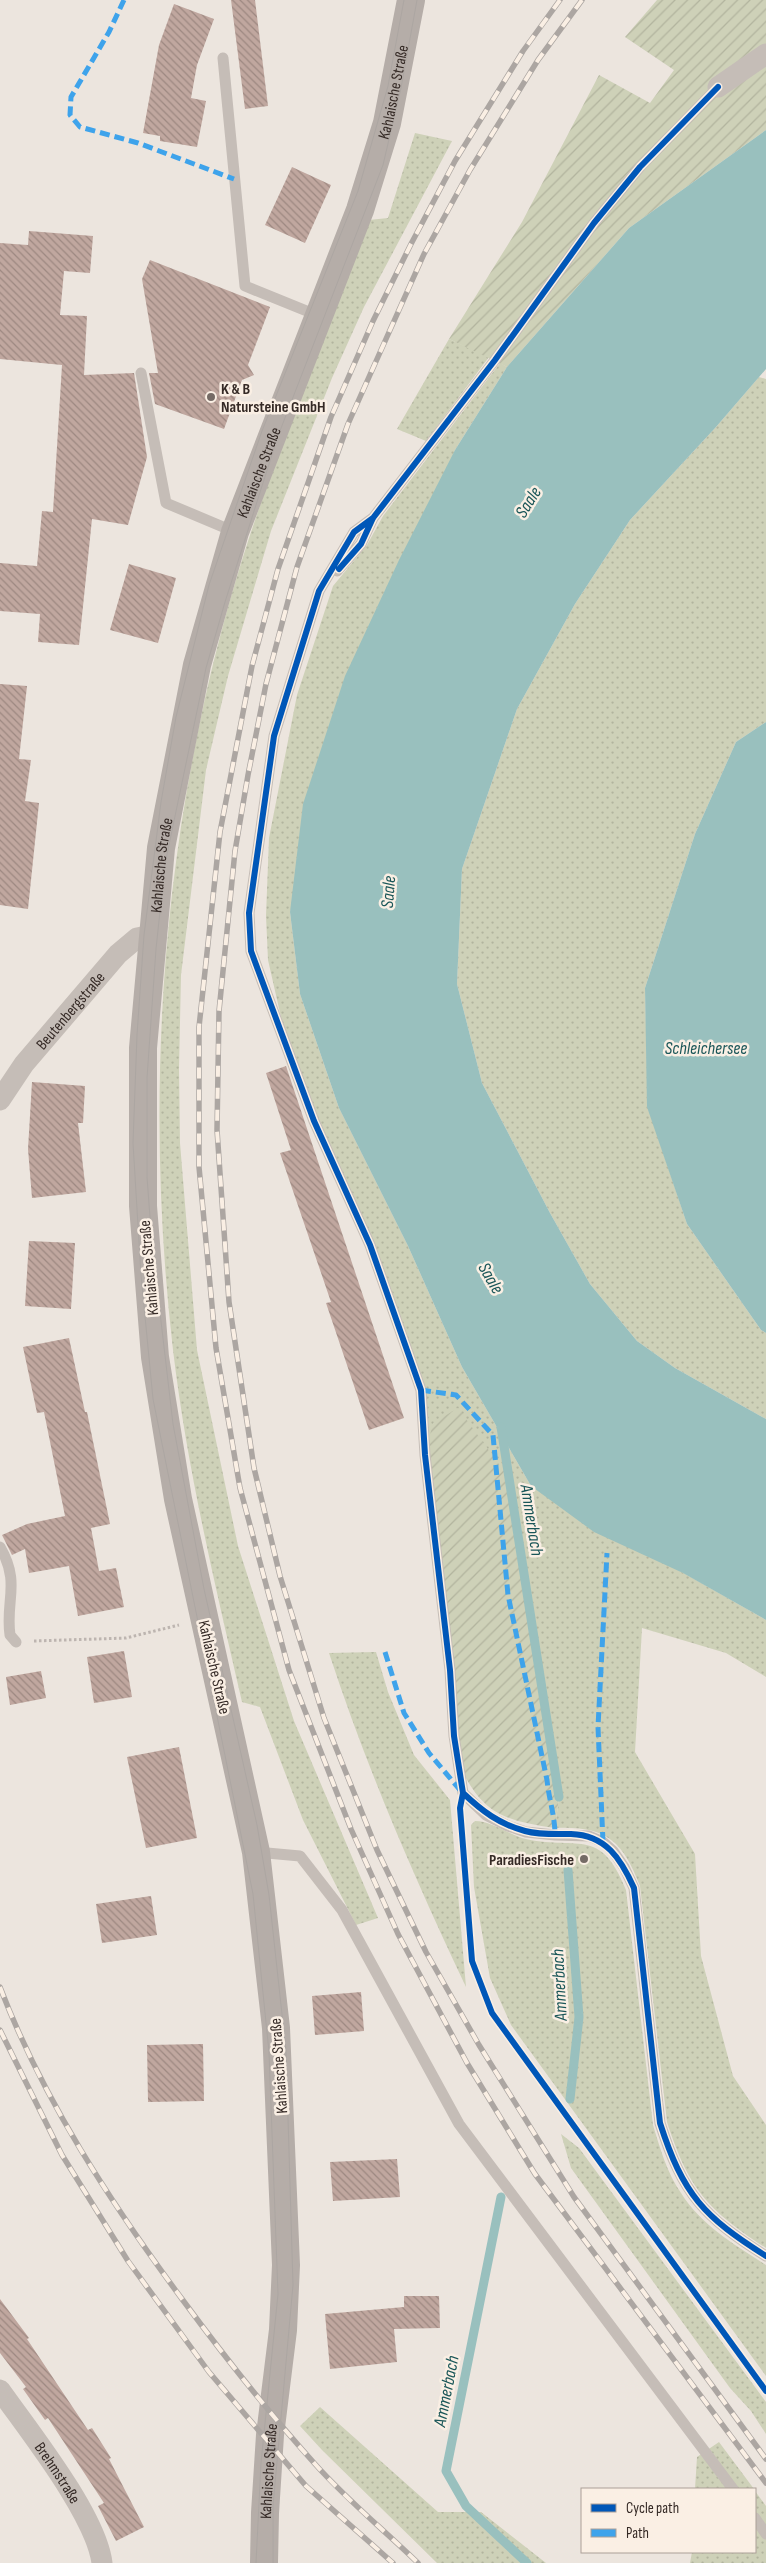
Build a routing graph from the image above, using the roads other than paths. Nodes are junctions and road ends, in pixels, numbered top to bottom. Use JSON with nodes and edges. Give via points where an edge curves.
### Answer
{"nodes":[{"id":1,"x":411,"y":0,"type":"edge"},
{"id":2,"x":766,"y":54,"type":"edge"},
{"id":3,"x":223,"y":58,"type":"dead end"},
{"id":4,"x":718,"y":87,"type":"joint"},
{"id":5,"x":319,"y":316,"type":"junction"},
{"id":6,"x":141,"y":373,"type":"dead end"},
{"id":7,"x":235,"y":532,"type":"junction"},
{"id":8,"x":152,"y":935,"type":"junction"},
{"id":9,"x":0,"y":1100,"type":"edge"},
{"id":10,"x":0,"y":1547,"type":"edge"},
{"id":11,"x":16,"y":1642,"type":"road end"},
{"id":12,"x":256,"y":1852,"type":"junction"},
{"id":13,"x":766,"y":2256,"type":"edge"},
{"id":14,"x":0,"y":2390,"type":"edge"},
{"id":15,"x":732,"y":2488,"type":"edge"},
{"id":16,"x":756,"y":2519,"type":"edge"},
{"id":17,"x":766,"y":2534,"type":"edge"},
{"id":18,"x":102,"y":2563,"type":"edge"},
{"id":19,"x":264,"y":2563,"type":"edge"}],
"edges":[{"from":1,"to":5,"type":"main road","name":"Kahlaische Straße","via":[[388,123],[360,210]]},
{"from":2,"to":4,"type":"street"},
{"from":3,"to":5,"type":"lane","via":[[245,286]]},
{"from":4,"to":13,"type":"lane","via":[[640,167],[594,223],[495,360],[373,518],[361,544],[319,592],[274,736],[249,913],[251,950],[314,1121],[370,1245],[421,1390],[454,1736],[463,1793],[486,1815],[508,1826],[555,1836],[588,1836],[602,1842],[624,1867],[634,1888],[660,2124],[670,2155],[687,2190],[712,2218]]},
{"from":5,"to":7,"type":"main road","name":"Kahlaische Straße"},
{"from":6,"to":7,"type":"lane","via":[[166,504]]},
{"from":7,"to":8,"type":"main road","name":"Kahlaische Straße","via":[[197,665],[161,848]]},
{"from":8,"to":9,"type":"street","name":"Beutenbergstraße","via":[[137,938],[118,954],[24,1064]]},
{"from":8,"to":12,"type":"main road","name":"Kahlaische Straße","via":[[143,1048],[143,1206],[155,1357],[178,1500]]},
{"from":10,"to":11,"type":"lane","via":[[12,1586],[10,1635]]},
{"from":12,"to":15,"type":"lane","via":[[300,1856],[342,1910],[460,2124]]},
{"from":12,"to":19,"type":"main road","name":"Kahlaische Straße","via":[[276,2028],[286,2265],[283,2330],[269,2451]]},
{"from":14,"to":18,"type":"street","name":"Brehmstraße","via":[[78,2504]]},
{"from":16,"to":17,"type":"lane"}]}
